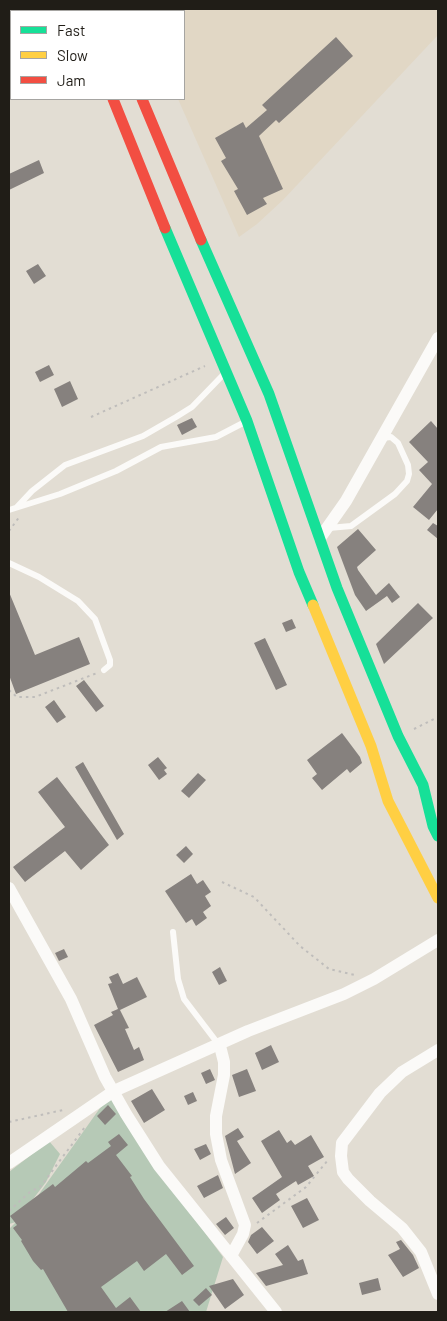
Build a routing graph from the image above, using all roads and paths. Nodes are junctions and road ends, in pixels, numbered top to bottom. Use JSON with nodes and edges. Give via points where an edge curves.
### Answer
{"nodes":[{"id":1,"x":114,"y":100,"type":"edge"},
{"id":2,"x":142,"y":100,"type":"edge"},
{"id":3,"x":151,"y":159,"type":"junction"},
{"id":4,"x":438,"y":338,"type":"edge"},
{"id":5,"x":221,"y":358,"type":"junction"},
{"id":6,"x":226,"y":371,"type":"junction"},
{"id":7,"x":91,"y":417,"type":"dead end"},
{"id":8,"x":246,"y":421,"type":"junction"},
{"id":9,"x":382,"y":438,"type":"junction"},
{"id":10,"x":27,"y":506,"type":"junction"},
{"id":11,"x":16,"y":508,"type":"junction"},
{"id":12,"x":9,"y":510,"type":"edge"},
{"id":13,"x":9,"y":531,"type":"edge"},
{"id":14,"x":323,"y":533,"type":"junction"},
{"id":15,"x":9,"y":563,"type":"edge"},
{"id":16,"x":343,"y":601,"type":"junction"},
{"id":17,"x":314,"y":610,"type":"junction"},
{"id":18,"x":104,"y":670,"type":"joint"},
{"id":19,"x":9,"y":690,"type":"edge"},
{"id":20,"x":438,"y":717,"type":"edge"},
{"id":21,"x":398,"y":736,"type":"junction"},
{"id":22,"x":438,"y":836,"type":"edge"},
{"id":23,"x":222,"y":882,"type":"dead end"},
{"id":24,"x":9,"y":888,"type":"edge"},
{"id":25,"x":438,"y":898,"type":"edge"},
{"id":26,"x":173,"y":932,"type":"dead end"},
{"id":27,"x":438,"y":940,"type":"edge"},
{"id":28,"x":374,"y":979,"type":"junction"},
{"id":29,"x":220,"y":1046,"type":"junction"},
{"id":30,"x":438,"y":1050,"type":"edge"},
{"id":31,"x":114,"y":1091,"type":"junction"},
{"id":32,"x":69,"y":1108,"type":"dead end"},
{"id":33,"x":9,"y":1122,"type":"edge"},
{"id":34,"x":88,"y":1123,"type":"dead end"},
{"id":35,"x":330,"y":1158,"type":"dead end"},
{"id":36,"x":9,"y":1163,"type":"edge"},
{"id":37,"x":9,"y":1211,"type":"edge"},
{"id":38,"x":243,"y":1234,"type":"junction"},
{"id":39,"x":231,"y":1256,"type":"junction"},
{"id":40,"x":438,"y":1294,"type":"edge"},
{"id":41,"x":276,"y":1312,"type":"edge"}],
"edges":[{"from":1,"to":3,"type":"highway"},
{"from":2,"to":3,"type":"highway"},
{"from":3,"to":5,"type":"highway","via":[[151,191]]},
{"from":3,"to":14,"type":"highway","via":[[269,394]]},
{"from":4,"to":9,"type":"street"},
{"from":5,"to":6,"type":"highway"},
{"from":5,"to":7,"type":"path"},
{"from":6,"to":8,"type":"highway"},
{"from":6,"to":11,"type":"lane","via":[[192,407],[143,436],[65,465]]},
{"from":8,"to":10,"type":"lane","via":[[216,436],[160,447],[108,474]]},
{"from":8,"to":17,"type":"highway"},
{"from":9,"to":14,"type":"street","via":[[346,501]]},
{"from":9,"to":14,"type":"lane","via":[[391,437],[398,443],[408,465],[407,482],[351,526]]},
{"from":10,"to":11,"type":"lane"},
{"from":10,"to":13,"type":"path"},
{"from":11,"to":12,"type":"lane"},
{"from":14,"to":16,"type":"highway"},
{"from":15,"to":18,"type":"lane","via":[[78,601],[95,619],[110,660],[110,665]]},
{"from":16,"to":17,"type":"highway"},
{"from":16,"to":21,"type":"highway"},
{"from":17,"to":25,"type":"highway","via":[[371,746],[388,801]]},
{"from":18,"to":19,"type":"path","via":[[35,697],[17,697]]},
{"from":20,"to":21,"type":"path"},
{"from":21,"to":22,"type":"highway","via":[[422,785]]},
{"from":23,"to":28,"type":"path","via":[[254,897],[300,946],[329,969]]},
{"from":24,"to":31,"type":"street","via":[[71,999]]},
{"from":26,"to":29,"type":"lane","via":[[178,979],[184,999]]},
{"from":27,"to":28,"type":"street"},
{"from":28,"to":29,"type":"street","via":[[248,1031]]},
{"from":29,"to":31,"type":"street"},
{"from":29,"to":38,"type":"street","via":[[224,1075],[216,1134],[220,1160],[244,1225]]},
{"from":30,"to":40,"type":"street","via":[[402,1072],[380,1093],[342,1143],[341,1156],[348,1179],[402,1228],[421,1252]]},
{"from":31,"to":36,"type":"street"},
{"from":31,"to":39,"type":"street","via":[[159,1166]]},
{"from":32,"to":33,"type":"path"},
{"from":34,"to":37,"type":"path","via":[[41,1186]]},
{"from":35,"to":38,"type":"path","via":[[306,1187]]},
{"from":38,"to":39,"type":"street"},
{"from":39,"to":41,"type":"street"}]}
